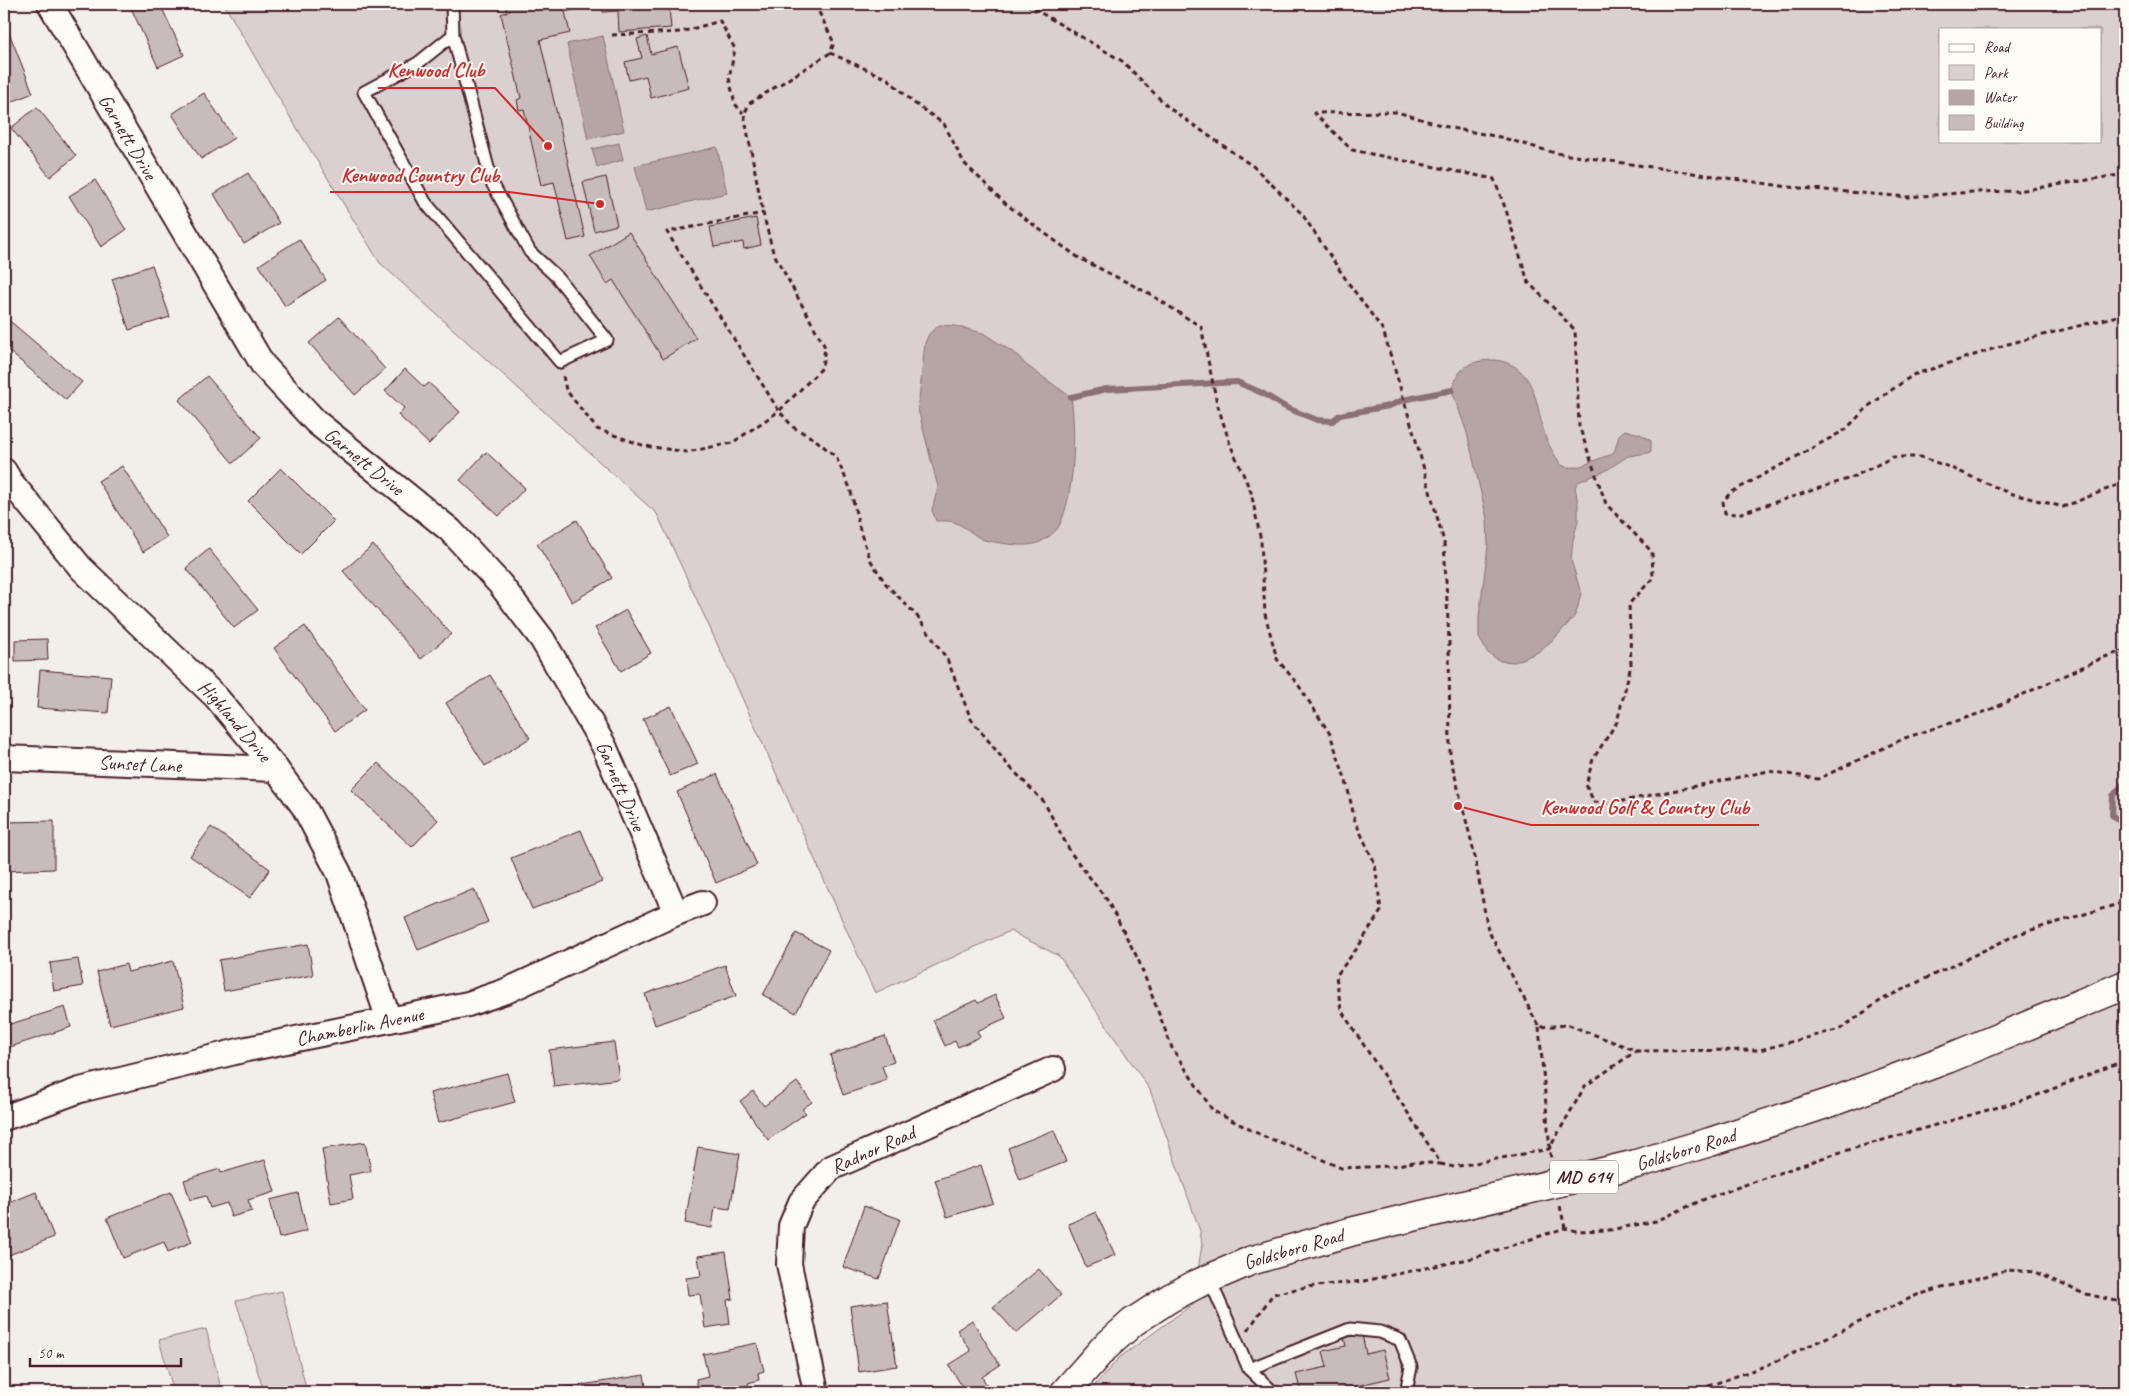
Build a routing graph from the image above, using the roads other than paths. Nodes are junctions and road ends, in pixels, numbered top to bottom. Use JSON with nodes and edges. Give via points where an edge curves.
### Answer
{"nodes":[{"id":1,"x":50,"y":4,"type":"edge"},
{"id":2,"x":452,"y":4,"type":"edge"},
{"id":3,"x":453,"y":35,"type":"junction"},
{"id":4,"x":6,"y":478,"type":"edge"},
{"id":5,"x":4,"y":758,"type":"edge"},
{"id":6,"x":276,"y":769,"type":"junction"},
{"id":7,"x":703,"y":902,"type":"dead end"},
{"id":8,"x":676,"y":913,"type":"junction"},
{"id":9,"x":2125,"y":984,"type":"edge"},
{"id":10,"x":389,"y":1020,"type":"junction"},
{"id":11,"x":1053,"y":1069,"type":"dead end"},
{"id":12,"x":4,"y":1118,"type":"edge"},
{"id":13,"x":1209,"y":1278,"type":"junction"},
{"id":14,"x":1249,"y":1369,"type":"junction"},
{"id":15,"x":816,"y":1392,"type":"edge"},
{"id":16,"x":1065,"y":1392,"type":"edge"},
{"id":17,"x":1273,"y":1392,"type":"edge"},
{"id":18,"x":1406,"y":1392,"type":"edge"}],
"edges":[{"from":1,"to":8,"type":"street","name":"Garnett Drive","via":[[264,365],[316,422],[450,530],[500,584],[542,639],[604,746]]},
{"from":2,"to":3,"type":"lane"},
{"from":3,"to":3,"type":"lane","via":[[418,63],[364,92],[425,202],[560,362],[607,340],[557,277],[530,252],[492,183]]},
{"from":4,"to":6,"type":"street","name":"Highland Drive","via":[[81,568],[216,697]]},
{"from":5,"to":6,"type":"street","name":"Sunset Lane"},
{"from":6,"to":10,"type":"street","name":"Highland Drive","via":[[304,807],[339,873]]},
{"from":7,"to":8,"type":"street","name":"Chamberlin Avenue"},
{"from":8,"to":10,"type":"street","name":"Chamberlin Avenue","via":[[506,992],[468,1004]]},
{"from":9,"to":13,"type":"main road","name":"Goldsboro Road","number":"MD 614","via":[[1947,1059],[1832,1102],[1710,1142],[1636,1164],[1350,1232],[1250,1261]]},
{"from":10,"to":12,"type":"street","name":"Chamberlin Avenue","via":[[246,1049],[97,1086]]},
{"from":11,"to":15,"type":"street","name":"Radnor Road","via":[[831,1168],[801,1202],[791,1226],[789,1264]]},
{"from":13,"to":14,"type":"lane"},
{"from":13,"to":16,"type":"main road","name":"Goldsboro Road","number":"MD 614","via":[[1133,1322],[1102,1350]]},
{"from":14,"to":17,"type":"lane"},
{"from":14,"to":18,"type":"lane","via":[[1350,1329],[1380,1332],[1400,1340],[1411,1367]]}]}
